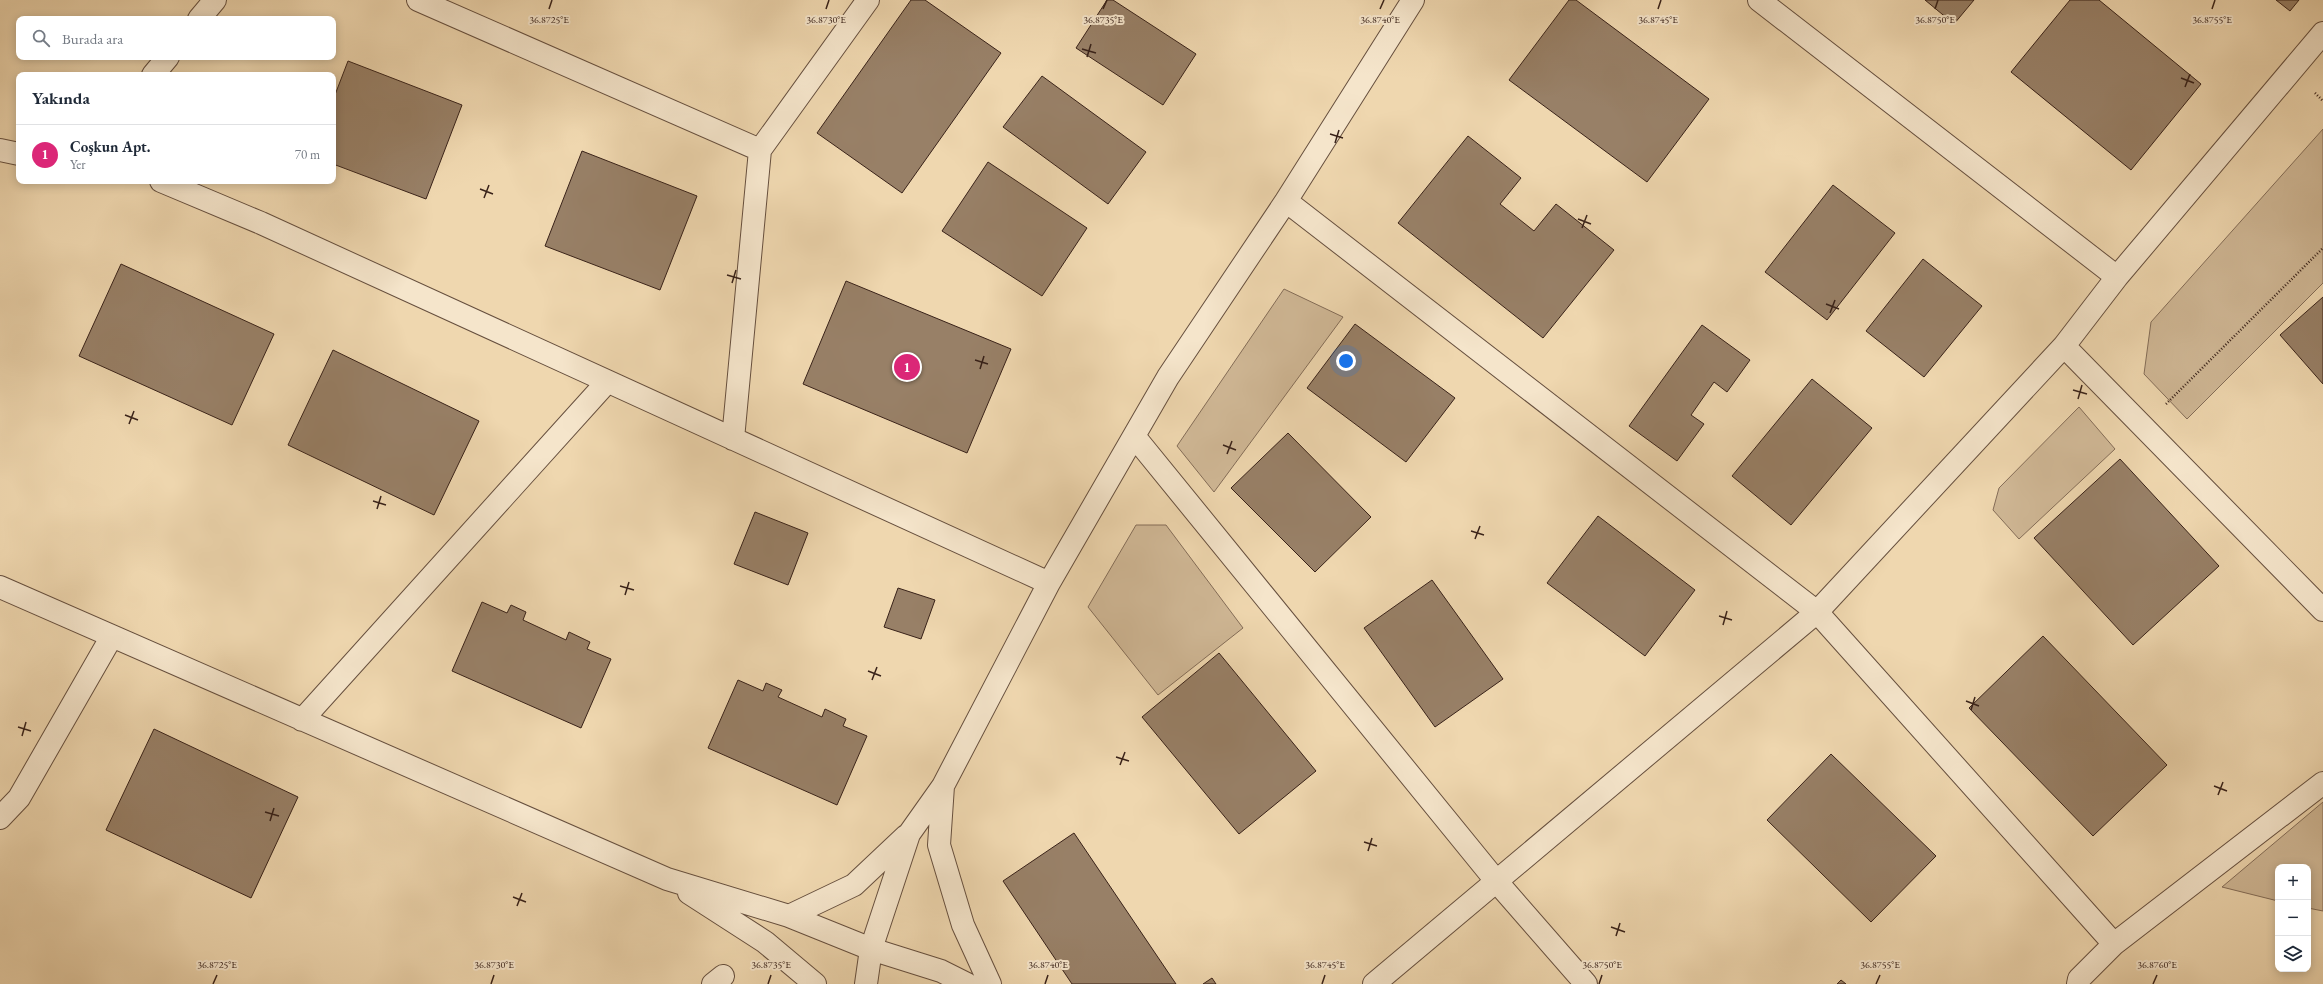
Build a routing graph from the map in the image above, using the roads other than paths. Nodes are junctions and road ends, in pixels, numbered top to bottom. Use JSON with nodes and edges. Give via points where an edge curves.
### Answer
{"nodes":[{"id":1,"x":215,"y":0,"type":"edge"},
{"id":2,"x":418,"y":0,"type":"edge"},
{"id":3,"x":868,"y":0,"type":"edge"},
{"id":4,"x":1412,"y":0,"type":"edge"},
{"id":5,"x":1759,"y":0,"type":"edge"},
{"id":6,"x":202,"y":16,"type":"edge"},
{"id":7,"x":2323,"y":33,"type":"edge"},
{"id":8,"x":166,"y":60,"type":"edge"},
{"id":9,"x":156,"y":72,"type":"edge"},
{"id":10,"x":0,"y":150,"type":"edge"},
{"id":11,"x":760,"y":150,"type":"junction"},
{"id":12,"x":16,"y":153,"type":"edge"},
{"id":13,"x":168,"y":184,"type":"edge"},
{"id":14,"x":1286,"y":201,"type":"junction"},
{"id":15,"x":2117,"y":277,"type":"junction"},
{"id":16,"x":2064,"y":346,"type":"junction"},
{"id":17,"x":607,"y":382,"type":"junction"},
{"id":18,"x":1134,"y":436,"type":"junction"},
{"id":19,"x":733,"y":439,"type":"junction"},
{"id":20,"x":1049,"y":583,"type":"junction"},
{"id":21,"x":0,"y":587,"type":"edge"},
{"id":22,"x":2323,"y":610,"type":"edge"},
{"id":23,"x":1817,"y":612,"type":"junction"},
{"id":24,"x":112,"y":636,"type":"junction"},
{"id":25,"x":302,"y":720,"type":"junction"},
{"id":26,"x":2323,"y":783,"type":"edge"},
{"id":27,"x":943,"y":786,"type":"junction"},
{"id":28,"x":0,"y":818,"type":"edge"},
{"id":29,"x":909,"y":834,"type":"junction"},
{"id":30,"x":667,"y":879,"type":"junction"},
{"id":31,"x":1497,"y":882,"type":"junction"},
{"id":32,"x":789,"y":916,"type":"junction"},
{"id":33,"x":2114,"y":944,"type":"junction"},
{"id":34,"x":871,"y":949,"type":"junction"},
{"id":35,"x":815,"y":984,"type":"edge"},
{"id":36,"x":866,"y":984,"type":"edge"},
{"id":37,"x":967,"y":984,"type":"edge"},
{"id":38,"x":990,"y":984,"type":"edge"},
{"id":39,"x":1374,"y":984,"type":"edge"},
{"id":40,"x":1586,"y":984,"type":"edge"},
{"id":41,"x":2078,"y":984,"type":"edge"}],
"edges":[{"from":1,"to":6,"type":"street"},
{"from":2,"to":11,"type":"street"},
{"from":3,"to":11,"type":"street"},
{"from":4,"to":14,"type":"street"},
{"from":5,"to":15,"type":"street"},
{"from":7,"to":15,"type":"street"},
{"from":8,"to":9,"type":"street"},
{"from":10,"to":12,"type":"street"},
{"from":11,"to":19,"type":"street"},
{"from":13,"to":17,"type":"street","via":[[261,223]]},
{"from":14,"to":18,"type":"street","via":[[1168,377]]},
{"from":14,"to":23,"type":"street"},
{"from":15,"to":16,"type":"street"},
{"from":16,"to":22,"type":"street"},
{"from":16,"to":23,"type":"street"},
{"from":17,"to":19,"type":"street"},
{"from":17,"to":25,"type":"street"},
{"from":18,"to":20,"type":"street"},
{"from":18,"to":31,"type":"street"},
{"from":19,"to":20,"type":"street"},
{"from":20,"to":27,"type":"street"},
{"from":21,"to":24,"type":"street"},
{"from":23,"to":31,"type":"street"},
{"from":23,"to":33,"type":"street"},
{"from":24,"to":25,"type":"street"},
{"from":24,"to":28,"type":"street","via":[[19,798]]},
{"from":25,"to":30,"type":"street"},
{"from":26,"to":33,"type":"street"},
{"from":27,"to":29,"type":"street"},
{"from":27,"to":38,"type":"street","via":[[939,845],[963,925]]},
{"from":29,"to":32,"type":"street","via":[[854,885]]},
{"from":29,"to":34,"type":"street"},
{"from":30,"to":32,"type":"street"},
{"from":30,"to":35,"type":"street","via":[[766,942]]},
{"from":31,"to":39,"type":"street"},
{"from":31,"to":40,"type":"street"},
{"from":32,"to":34,"type":"street"},
{"from":33,"to":41,"type":"street","via":[[2079,979]]},
{"from":34,"to":36,"type":"street"},
{"from":34,"to":37,"type":"street","via":[[941,972]]}]}
